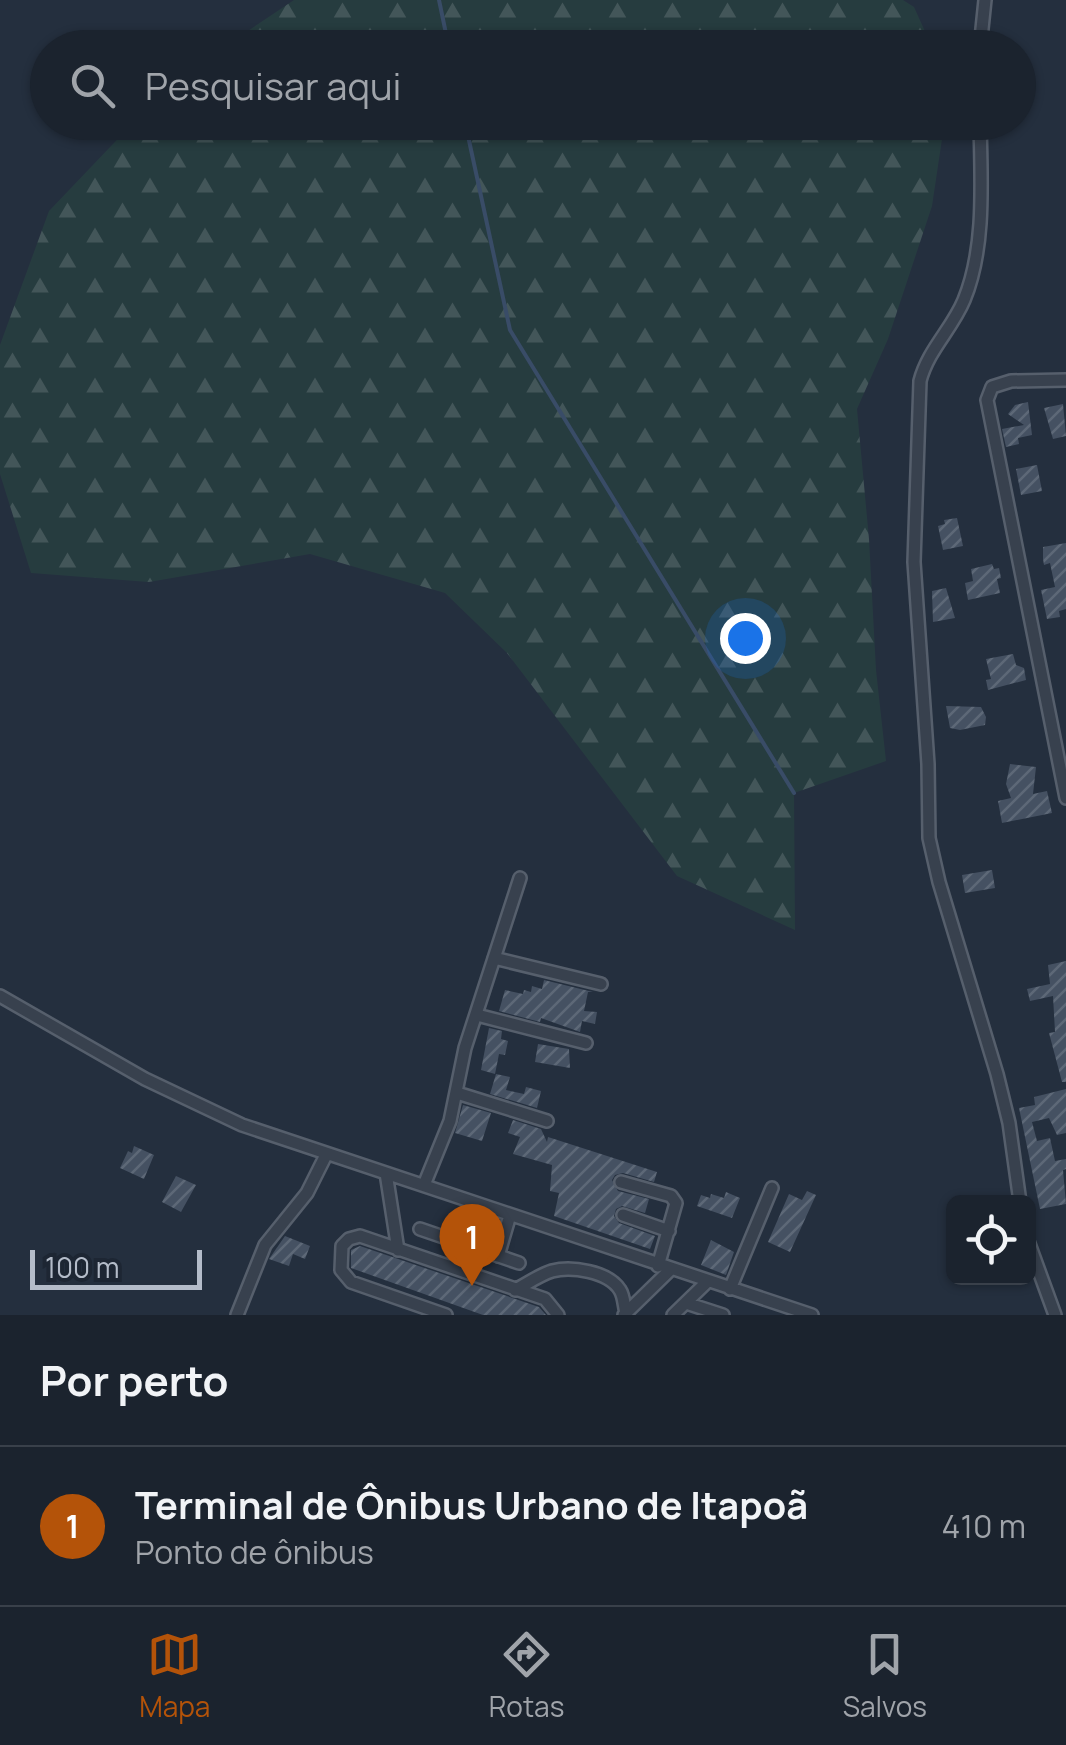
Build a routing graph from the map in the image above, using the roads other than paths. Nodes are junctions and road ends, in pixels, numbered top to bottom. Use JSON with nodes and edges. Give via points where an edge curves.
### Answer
{"nodes":[{"id":1,"x":985,"y":0,"type":"edge"},
{"id":2,"x":982,"y":30,"type":"edge"},
{"id":3,"x":980,"y":140,"type":"edge"},
{"id":4,"x":1066,"y":380,"type":"edge"},
{"id":5,"x":1066,"y":795,"type":"edge"},
{"id":6,"x":520,"y":878,"type":"dead end"},
{"id":7,"x":494,"y":958,"type":"junction"},
{"id":8,"x":601,"y":984,"type":"dead end"},
{"id":9,"x":0,"y":996,"type":"edge"},
{"id":10,"x":477,"y":1016,"type":"junction"},
{"id":11,"x":586,"y":1043,"type":"dead end"},
{"id":12,"x":457,"y":1093,"type":"junction"},
{"id":13,"x":547,"y":1122,"type":"dead end"},
{"id":14,"x":326,"y":1155,"type":"junction"},
{"id":15,"x":386,"y":1173,"type":"junction"},
{"id":16,"x":621,"y":1182,"type":"dead end"},
{"id":17,"x":424,"y":1185,"type":"junction"},
{"id":18,"x":772,"y":1188,"type":"dead end"},
{"id":19,"x":1019,"y":1195,"type":"edge"},
{"id":20,"x":510,"y":1215,"type":"junction"},
{"id":21,"x":623,"y":1215,"type":"dead end"},
{"id":22,"x":420,"y":1229,"type":"dead end"},
{"id":23,"x":669,"y":1230,"type":"junction"},
{"id":24,"x":398,"y":1250,"type":"junction"},
{"id":25,"x":498,"y":1256,"type":"junction"},
{"id":26,"x":1036,"y":1263,"type":"edge"},
{"id":27,"x":519,"y":1264,"type":"dead end"},
{"id":28,"x":664,"y":1268,"type":"junction"},
{"id":29,"x":708,"y":1282,"type":"junction"},
{"id":30,"x":730,"y":1289,"type":"junction"},
{"id":31,"x":515,"y":1290,"type":"junction"},
{"id":32,"x":686,"y":1303,"type":"junction"},
{"id":33,"x":781,"y":1310,"type":"edge"},
{"id":34,"x":625,"y":1314,"type":"edge"},
{"id":35,"x":237,"y":1315,"type":"edge"},
{"id":36,"x":446,"y":1315,"type":"edge"},
{"id":37,"x":558,"y":1315,"type":"edge"},
{"id":38,"x":674,"y":1315,"type":"edge"},
{"id":39,"x":723,"y":1315,"type":"edge"},
{"id":40,"x":812,"y":1315,"type":"edge"},
{"id":41,"x":1055,"y":1315,"type":"edge"}],
"edges":[{"from":1,"to":2,"type":"street"},
{"from":3,"to":19,"type":"street","via":[[972,278],[920,381],[914,562],[930,838],[997,1074]]},
{"from":4,"to":5,"type":"street","via":[[997,384],[987,405]]},
{"from":6,"to":7,"type":"street"},
{"from":7,"to":8,"type":"street"},
{"from":7,"to":10,"type":"street"},
{"from":9,"to":14,"type":"street","via":[[191,1103]]},
{"from":10,"to":11,"type":"street"},
{"from":10,"to":12,"type":"street"},
{"from":12,"to":13,"type":"street"},
{"from":12,"to":17,"type":"street"},
{"from":14,"to":15,"type":"street"},
{"from":14,"to":35,"type":"street","via":[[307,1193],[264,1245]]},
{"from":15,"to":17,"type":"street"},
{"from":15,"to":24,"type":"street"},
{"from":16,"to":23,"type":"street","via":[[674,1198]]},
{"from":17,"to":20,"type":"street"},
{"from":18,"to":30,"type":"street"},
{"from":20,"to":25,"type":"street"},
{"from":20,"to":28,"type":"street"},
{"from":21,"to":23,"type":"street"},
{"from":22,"to":25,"type":"street"},
{"from":23,"to":28,"type":"street"},
{"from":24,"to":31,"type":"street"},
{"from":24,"to":36,"type":"street","via":[[360,1236],[349,1239],[342,1246],[341,1270],[350,1282]]},
{"from":25,"to":27,"type":"street"},
{"from":26,"to":41,"type":"street"},
{"from":28,"to":29,"type":"street"},
{"from":28,"to":34,"type":"street"},
{"from":29,"to":30,"type":"street"},
{"from":29,"to":32,"type":"street"},
{"from":30,"to":33,"type":"street"},
{"from":31,"to":34,"type":"street","via":[[546,1272],[578,1270],[617,1286]]},
{"from":31,"to":37,"type":"street","via":[[545,1300]]},
{"from":32,"to":38,"type":"street"},
{"from":32,"to":39,"type":"street"},
{"from":33,"to":40,"type":"street"}]}
